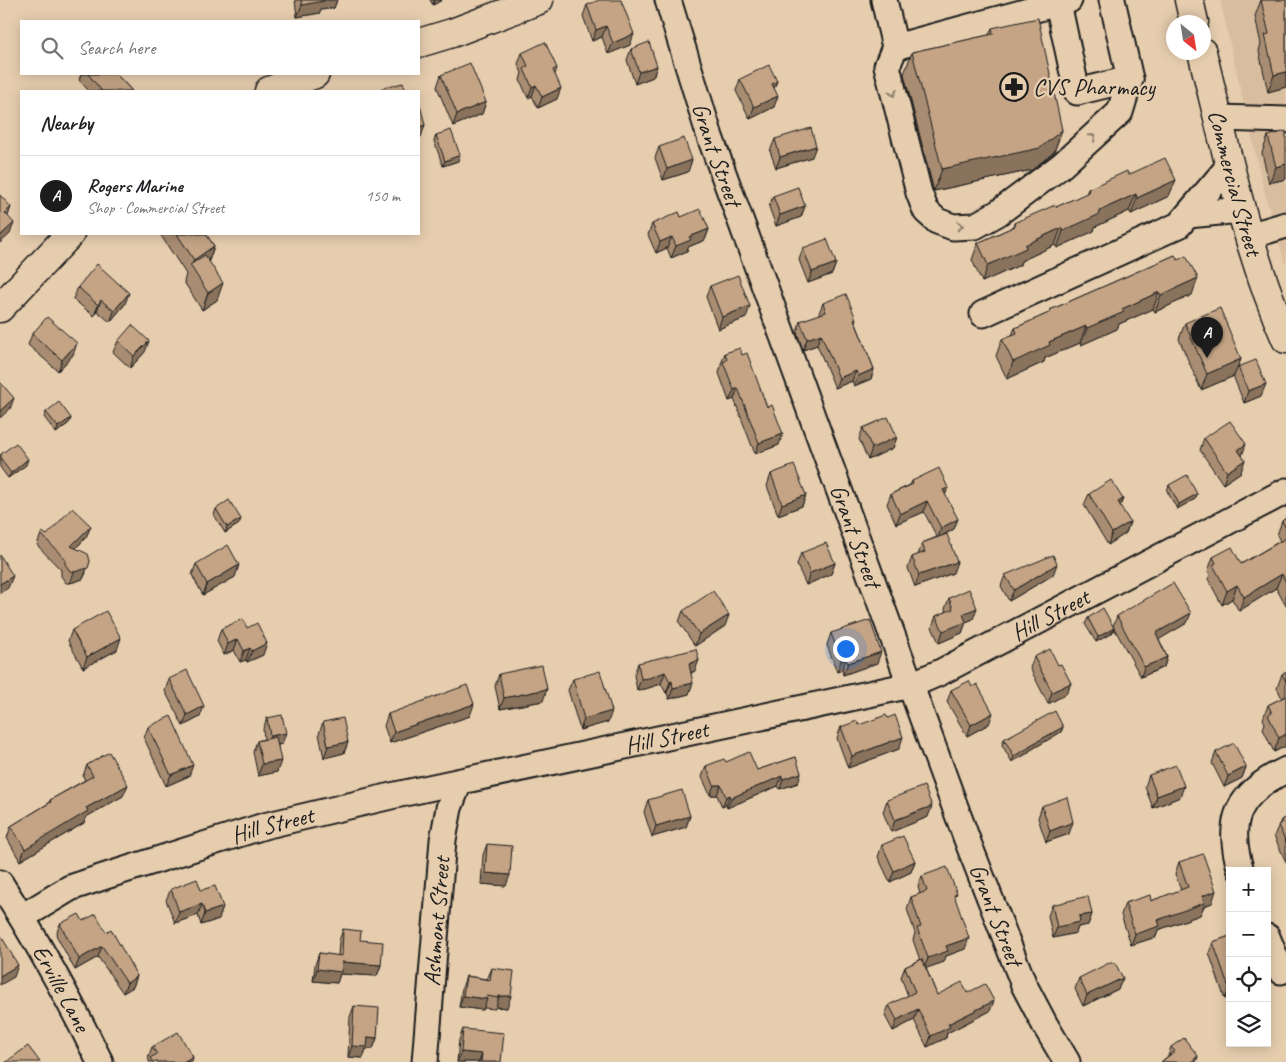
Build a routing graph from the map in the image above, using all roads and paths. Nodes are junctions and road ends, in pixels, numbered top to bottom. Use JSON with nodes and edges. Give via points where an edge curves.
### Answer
{"nodes":[{"id":1,"x":539,"y":0,"type":"edge"},
{"id":2,"x":668,"y":0,"type":"edge"},
{"id":3,"x":884,"y":0,"type":"edge"},
{"id":4,"x":1112,"y":0,"type":"edge"},
{"id":5,"x":1189,"y":0,"type":"edge"},
{"id":6,"x":1063,"y":1,"type":"edge"},
{"id":7,"x":499,"y":7,"type":"edge"},
{"id":8,"x":1192,"y":15,"type":"edge"},
{"id":9,"x":420,"y":43,"type":"edge"},
{"id":10,"x":895,"y":46,"type":"junction"},
{"id":11,"x":1204,"y":60,"type":"edge"},
{"id":12,"x":312,"y":75,"type":"edge"},
{"id":13,"x":1130,"y":79,"type":"junction"},
{"id":14,"x":272,"y":90,"type":"edge"},
{"id":15,"x":1218,"y":118,"type":"junction"},
{"id":16,"x":1286,"y":120,"type":"edge"},
{"id":17,"x":1230,"y":165,"type":"junction"},
{"id":18,"x":1241,"y":210,"type":"junction"},
{"id":19,"x":1188,"y":215,"type":"junction"},
{"id":20,"x":1286,"y":225,"type":"edge"},
{"id":21,"x":69,"y":235,"type":"edge"},
{"id":22,"x":1249,"y":236,"type":"junction"},
{"id":23,"x":0,"y":308,"type":"edge"},
{"id":24,"x":982,"y":314,"type":"dead end"},
{"id":25,"x":1282,"y":319,"type":"edge"},
{"id":26,"x":1286,"y":491,"type":"edge"},
{"id":27,"x":912,"y":685,"type":"junction"},
{"id":28,"x":1286,"y":770,"type":"edge"},
{"id":29,"x":460,"y":782,"type":"junction"},
{"id":30,"x":1240,"y":867,"type":"edge"},
{"id":31,"x":0,"y":883,"type":"edge"},
{"id":32,"x":22,"y":917,"type":"junction"},
{"id":33,"x":1271,"y":947,"type":"edge"},
{"id":34,"x":1281,"y":971,"type":"dead end"},
{"id":35,"x":100,"y":1062,"type":"edge"},
{"id":36,"x":425,"y":1062,"type":"edge"},
{"id":37,"x":1067,"y":1062,"type":"edge"}],
"edges":[{"from":1,"to":7,"type":"main road"},
{"from":2,"to":27,"type":"street","name":"Grant Street","via":[[710,137]]},
{"from":3,"to":10,"type":"street"},
{"from":4,"to":13,"type":"street"},
{"from":5,"to":8,"type":"main road"},
{"from":6,"to":10,"type":"street"},
{"from":6,"to":13,"type":"street","via":[[1077,92]]},
{"from":7,"to":9,"type":"main road","via":[[452,33]]},
{"from":10,"to":13,"type":"street","one_way":true,"via":[[887,66],[919,193],[926,211],[937,221],[953,227],[975,226],[998,213],[1062,165],[1120,112]]},
{"from":11,"to":15,"type":"main road","name":"Commercial Street"},
{"from":12,"to":14,"type":"main road"},
{"from":15,"to":16,"type":"street"},
{"from":15,"to":17,"type":"main road","name":"Commercial Street"},
{"from":17,"to":18,"type":"main road","name":"Commercial Street"},
{"from":17,"to":19,"type":"street"},
{"from":18,"to":19,"type":"street"},
{"from":18,"to":22,"type":"main road","name":"Commercial Street"},
{"from":19,"to":24,"type":"street","via":[[1179,225]]},
{"from":20,"to":22,"type":"street"},
{"from":21,"to":23,"type":"main road"},
{"from":22,"to":25,"type":"main road","name":"Commercial Street"},
{"from":26,"to":27,"type":"street","name":"Hill Street"},
{"from":27,"to":29,"type":"street","name":"Hill Street"},
{"from":27,"to":37,"type":"street","name":"Grant Street","via":[[969,845],[1021,977]]},
{"from":28,"to":30,"type":"street","via":[[1254,792],[1238,811],[1233,830]]},
{"from":29,"to":32,"type":"street","name":"Hill Street","via":[[264,826],[70,888]]},
{"from":29,"to":36,"type":"street","name":"Ashmont Street","via":[[449,808],[444,840]]},
{"from":31,"to":32,"type":"street","name":"Erville Lane"},
{"from":32,"to":35,"type":"street","name":"Erville Lane"},
{"from":33,"to":34,"type":"street"}]}
